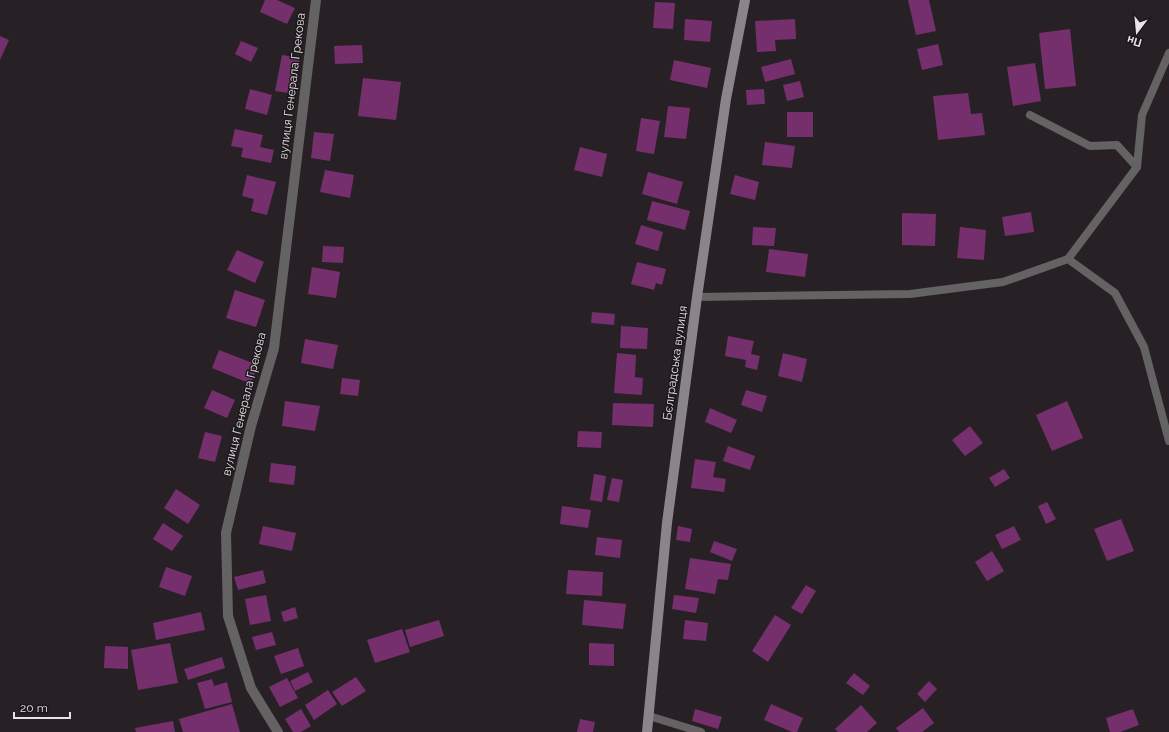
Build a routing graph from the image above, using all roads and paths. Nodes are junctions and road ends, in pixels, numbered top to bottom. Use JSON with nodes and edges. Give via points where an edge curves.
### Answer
{"nodes":[{"id":1,"x":316,"y":0,"type":"edge"},
{"id":2,"x":745,"y":0,"type":"edge"},
{"id":3,"x":1169,"y":53,"type":"edge"},
{"id":4,"x":1030,"y":115,"type":"dead end"},
{"id":5,"x":1137,"y":167,"type":"junction"},
{"id":6,"x":1068,"y":259,"type":"junction"},
{"id":7,"x":697,"y":297,"type":"junction"},
{"id":8,"x":1169,"y":441,"type":"edge"},
{"id":9,"x":649,"y":716,"type":"junction"},
{"id":10,"x":278,"y":732,"type":"edge"},
{"id":11,"x":648,"y":732,"type":"edge"},
{"id":12,"x":701,"y":732,"type":"edge"}],
"edges":[{"from":1,"to":10,"type":"street","name":"вулиця Генерала Грекова","via":[[274,348],[250,426],[226,533],[228,616],[251,688]]},
{"from":2,"to":7,"type":"street","name":"Бєлградська вулиця","via":[[726,100]]},
{"from":3,"to":5,"type":"lane","via":[[1142,115]]},
{"from":4,"to":5,"type":"lane","via":[[1090,146],[1117,145]]},
{"from":5,"to":6,"type":"lane"},
{"from":6,"to":7,"type":"lane","via":[[1003,282],[910,294]]},
{"from":6,"to":8,"type":"lane","via":[[1115,293],[1144,347]]},
{"from":7,"to":9,"type":"street","name":"Бєлградська вулиця","via":[[667,523]]},
{"from":9,"to":11,"type":"street","name":"Бєлградська вулиця"},
{"from":9,"to":12,"type":"lane"}]}
